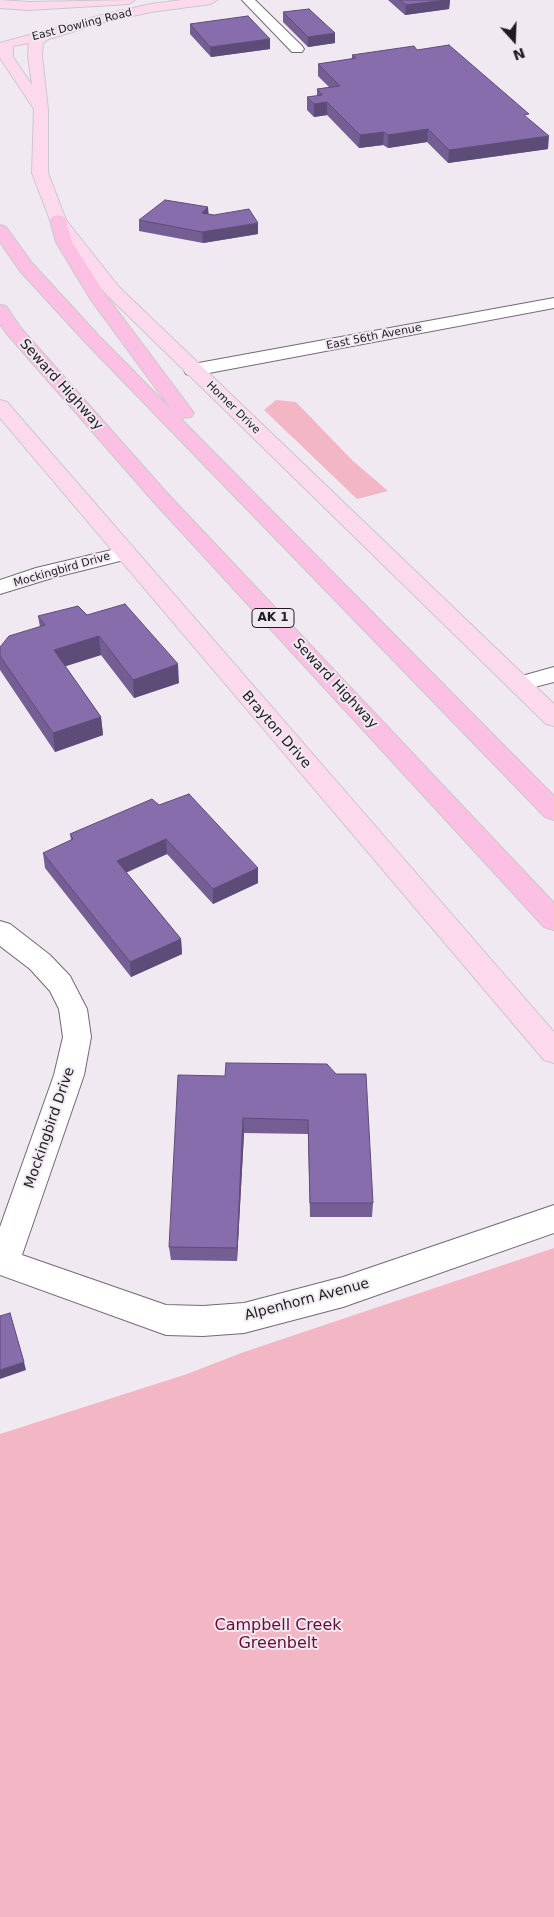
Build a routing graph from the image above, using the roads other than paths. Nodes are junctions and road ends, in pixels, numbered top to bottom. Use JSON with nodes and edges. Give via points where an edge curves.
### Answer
{"nodes":[{"id":1,"x":94,"y":0,"type":"edge"},
{"id":2,"x":130,"y":0,"type":"edge"},
{"id":3,"x":210,"y":0,"type":"edge"},
{"id":4,"x":248,"y":0,"type":"edge"},
{"id":5,"x":5,"y":12,"type":"edge"},
{"id":6,"x":31,"y":27,"type":"dead end"},
{"id":7,"x":44,"y":36,"type":"junction"},
{"id":8,"x":7,"y":44,"type":"edge"},
{"id":9,"x":297,"y":49,"type":"dead end"},
{"id":10,"x":40,"y":110,"type":"junction"},
{"id":11,"x":58,"y":220,"type":"junction"},
{"id":12,"x":0,"y":230,"type":"edge"},
{"id":13,"x":554,"y":303,"type":"edge"},
{"id":14,"x":0,"y":310,"type":"edge"},
{"id":15,"x":6,"y":324,"type":"edge"},
{"id":16,"x":194,"y":370,"type":"junction"},
{"id":17,"x":0,"y":406,"type":"edge"},
{"id":18,"x":242,"y":490,"type":"junction"},
{"id":19,"x":124,"y":553,"type":"junction"},
{"id":20,"x":0,"y":588,"type":"edge"},
{"id":21,"x":554,"y":674,"type":"edge"},
{"id":22,"x":519,"y":684,"type":"junction"},
{"id":23,"x":554,"y":718,"type":"edge"},
{"id":24,"x":554,"y":811,"type":"edge"},
{"id":25,"x":554,"y":920,"type":"edge"},
{"id":26,"x":0,"y":931,"type":"edge"},
{"id":27,"x":554,"y":1052,"type":"edge"},
{"id":28,"x":554,"y":1219,"type":"edge"},
{"id":29,"x":2,"y":1261,"type":"edge"}],
"edges":[{"from":1,"to":2,"type":"main road"},
{"from":1,"to":5,"type":"main road","via":[[29,6]]},
{"from":2,"to":5,"type":"main road","name":"East Dowling Road","via":[[45,16]]},
{"from":3,"to":7,"type":"main road","name":"East Dowling Road","via":[[151,8]]},
{"from":4,"to":9,"type":"street"},
{"from":6,"to":8,"type":"main road","via":[[30,32]]},
{"from":7,"to":8,"type":"main road","name":"East Dowling Road"},
{"from":7,"to":10,"type":"main road","name":"Homer Drive","via":[[36,42],[35,56]]},
{"from":8,"to":10,"type":"main road","via":[[6,57]]},
{"from":10,"to":11,"type":"main road","name":"Homer Drive","via":[[40,173]]},
{"from":11,"to":16,"type":"main road","name":"Homer Drive","via":[[113,292]]},
{"from":11,"to":18,"type":"highway","via":[[64,242],[97,296]]},
{"from":12,"to":18,"type":"highway","via":[[26,267],[93,340]]},
{"from":13,"to":16,"type":"street","name":"East 56th Avenue"},
{"from":14,"to":15,"type":"highway","name":"Seward Highway","number":"AK 1"},
{"from":15,"to":25,"type":"highway","name":"Seward Highway","number":"AK 1","via":[[160,496]]},
{"from":16,"to":22,"type":"main road","name":"Homer Drive"},
{"from":17,"to":19,"type":"main road","name":"Brayton Drive"},
{"from":18,"to":24,"type":"highway"},
{"from":19,"to":20,"type":"street","name":"Mockingbird Drive"},
{"from":19,"to":27,"type":"main road","name":"Brayton Drive"},
{"from":21,"to":22,"type":"street"},
{"from":22,"to":23,"type":"main road","name":"Homer Drive"},
{"from":26,"to":29,"type":"street","name":"Mockingbird Drive","via":[[40,962],[60,984],[73,1009],[77,1037],[69,1075]]},
{"from":28,"to":29,"type":"street","name":"Alpenhorn Avenue","via":[[343,1292],[244,1318],[166,1320]]}]}
